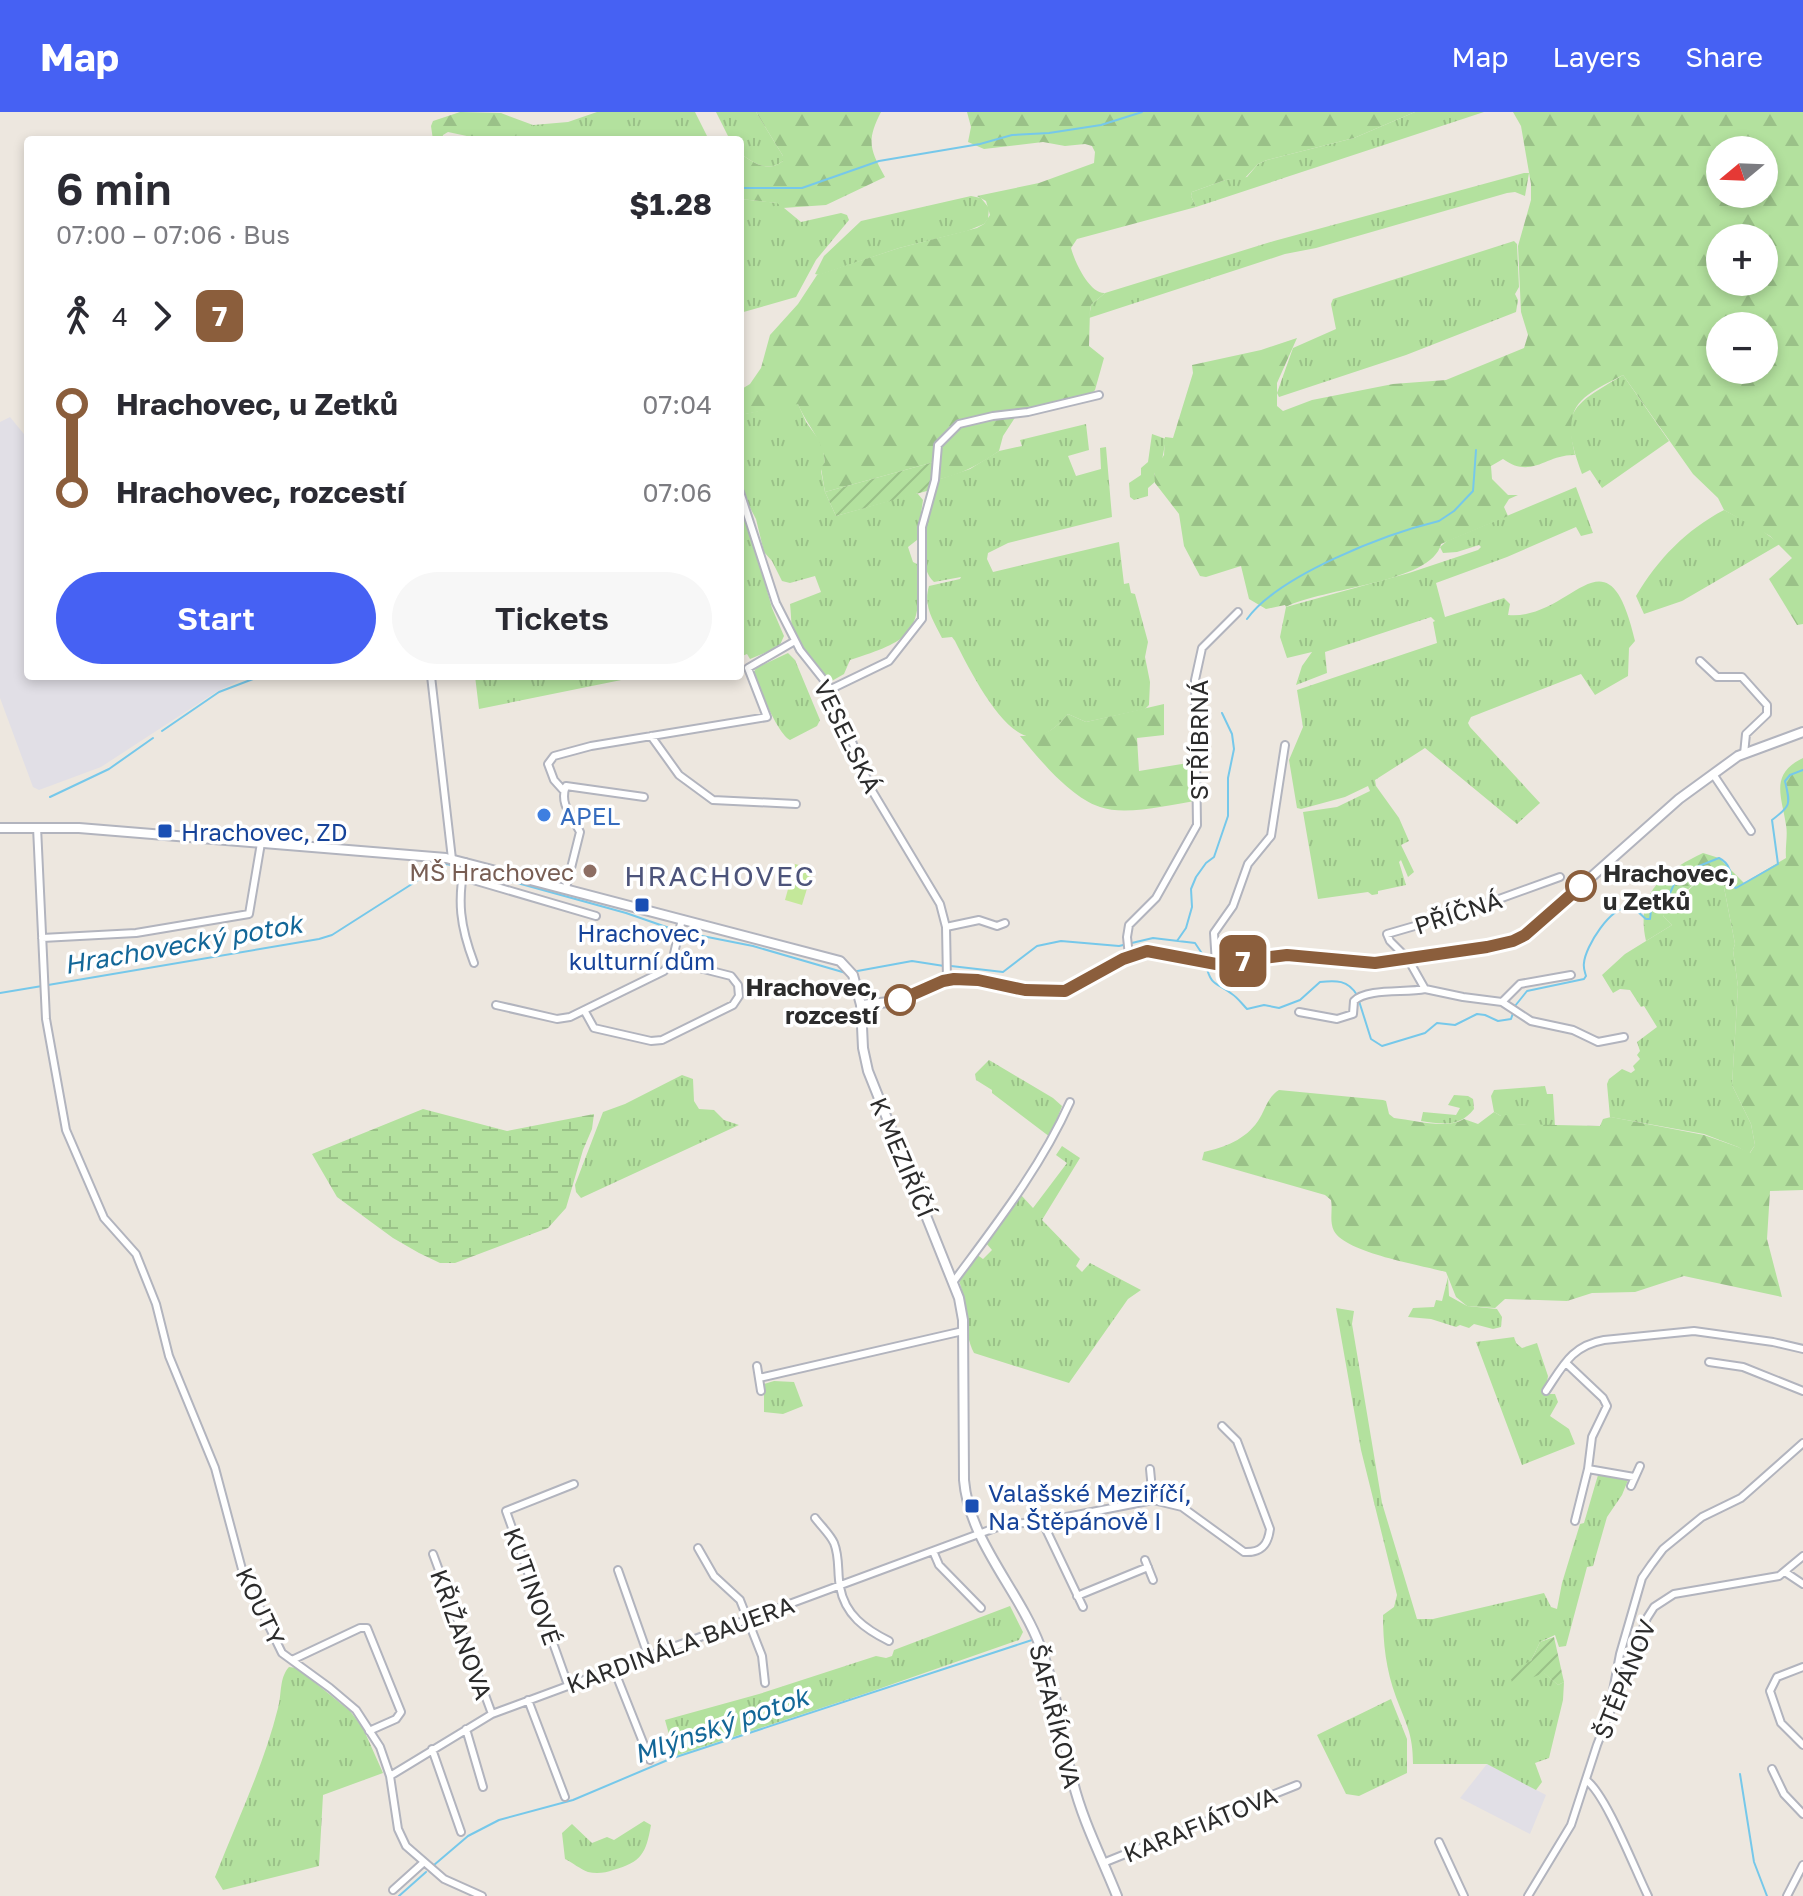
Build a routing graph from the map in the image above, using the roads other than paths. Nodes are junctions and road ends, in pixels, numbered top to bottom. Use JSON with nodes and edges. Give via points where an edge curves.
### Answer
{"nodes":[{"id":1,"x":1099,"y":395,"type":"dead end"},
{"id":2,"x":744,"y":504,"type":"edge"},
{"id":3,"x":1238,"y":612,"type":"dead end"},
{"id":4,"x":795,"y":641,"type":"junction"},
{"id":5,"x":1700,"y":661,"type":"dead end"},
{"id":6,"x":431,"y":680,"type":"edge"},
{"id":7,"x":831,"y":689,"type":"junction"},
{"id":8,"x":1803,"y":732,"type":"edge"},
{"id":9,"x":651,"y":736,"type":"junction"},
{"id":10,"x":1285,"y":745,"type":"dead end"},
{"id":11,"x":1744,"y":754,"type":"junction"},
{"id":12,"x":1713,"y":774,"type":"junction"},
{"id":13,"x":563,"y":790,"type":"junction"},
{"id":14,"x":644,"y":797,"type":"dead end"},
{"id":15,"x":796,"y":804,"type":"dead end"},
{"id":16,"x":37,"y":827,"type":"junction"},
{"id":17,"x":0,"y":828,"type":"edge"},
{"id":18,"x":1751,"y":831,"type":"dead end"},
{"id":19,"x":261,"y":843,"type":"junction"},
{"id":20,"x":452,"y":859,"type":"junction"},
{"id":21,"x":464,"y":869,"type":"junction"},
{"id":22,"x":1560,"y":877,"type":"dead end"},
{"id":23,"x":566,"y":888,"type":"junction"},
{"id":24,"x":596,"y":916,"type":"dead end"},
{"id":25,"x":682,"y":923,"type":"junction"},
{"id":26,"x":1005,"y":923,"type":"dead end"},
{"id":27,"x":946,"y":927,"type":"junction"},
{"id":28,"x":42,"y":938,"type":"junction"},
{"id":29,"x":1128,"y":952,"type":"junction"},
{"id":30,"x":1408,"y":959,"type":"junction"},
{"id":31,"x":672,"y":961,"type":"junction"},
{"id":32,"x":474,"y":963,"type":"dead end"},
{"id":33,"x":1209,"y":963,"type":"junction"},
{"id":34,"x":1571,"y":975,"type":"dead end"},
{"id":35,"x":947,"y":980,"type":"junction"},
{"id":36,"x":1425,"y":989,"type":"junction"},
{"id":37,"x":1502,"y":1002,"type":"junction"},
{"id":38,"x":496,"y":1005,"type":"dead end"},
{"id":39,"x":861,"y":1005,"type":"junction"},
{"id":40,"x":584,"y":1010,"type":"junction"},
{"id":41,"x":1299,"y":1012,"type":"dead end"},
{"id":42,"x":1624,"y":1037,"type":"dead end"},
{"id":43,"x":1070,"y":1102,"type":"dead end"},
{"id":44,"x":954,"y":1281,"type":"junction"},
{"id":45,"x":961,"y":1306,"type":"joint"},
{"id":46,"x":963,"y":1331,"type":"junction"},
{"id":47,"x":1803,"y":1349,"type":"edge"},
{"id":48,"x":1709,"y":1362,"type":"dead end"},
{"id":49,"x":1566,"y":1363,"type":"junction"},
{"id":50,"x":757,"y":1366,"type":"dead end"},
{"id":51,"x":759,"y":1378,"type":"junction"},
{"id":52,"x":761,"y":1391,"type":"dead end"},
{"id":53,"x":1546,"y":1391,"type":"dead end"},
{"id":54,"x":1803,"y":1391,"type":"edge"},
{"id":55,"x":1222,"y":1426,"type":"dead end"},
{"id":56,"x":1803,"y":1443,"type":"edge"},
{"id":57,"x":1640,"y":1466,"type":"dead end"},
{"id":58,"x":1150,"y":1469,"type":"dead end"},
{"id":59,"x":1588,"y":1469,"type":"junction"},
{"id":60,"x":1634,"y":1477,"type":"junction"},
{"id":61,"x":574,"y":1484,"type":"dead end"},
{"id":62,"x":1631,"y":1486,"type":"dead end"},
{"id":63,"x":1153,"y":1500,"type":"junction"},
{"id":64,"x":1568,"y":1508,"type":"dead end"},
{"id":65,"x":1577,"y":1511,"type":"junction"},
{"id":66,"x":815,"y":1518,"type":"dead end"},
{"id":67,"x":1042,"y":1521,"type":"junction"},
{"id":68,"x":1575,"y":1521,"type":"dead end"},
{"id":69,"x":980,"y":1533,"type":"junction"},
{"id":70,"x":698,"y":1548,"type":"dead end"},
{"id":71,"x":933,"y":1551,"type":"junction"},
{"id":72,"x":433,"y":1554,"type":"dead end"},
{"id":73,"x":1803,"y":1556,"type":"edge"},
{"id":74,"x":618,"y":1570,"type":"dead end"},
{"id":75,"x":1785,"y":1572,"type":"junction"},
{"id":76,"x":1153,"y":1580,"type":"dead end"},
{"id":77,"x":1803,"y":1584,"type":"edge"},
{"id":78,"x":839,"y":1585,"type":"junction"},
{"id":79,"x":1077,"y":1596,"type":"junction"},
{"id":80,"x":1083,"y":1607,"type":"dead end"},
{"id":81,"x":981,"y":1608,"type":"dead end"},
{"id":82,"x":747,"y":1618,"type":"junction"},
{"id":83,"x":889,"y":1641,"type":"dead end"},
{"id":84,"x":648,"y":1655,"type":"junction"},
{"id":85,"x":292,"y":1660,"type":"junction"},
{"id":86,"x":613,"y":1667,"type":"junction"},
{"id":87,"x":1803,"y":1667,"type":"edge"},
{"id":88,"x":765,"y":1683,"type":"dead end"},
{"id":89,"x":568,"y":1685,"type":"junction"},
{"id":90,"x":528,"y":1700,"type":"junction"},
{"id":91,"x":1612,"y":1705,"type":"junction"},
{"id":92,"x":492,"y":1714,"type":"junction"},
{"id":93,"x":466,"y":1729,"type":"junction"},
{"id":94,"x":369,"y":1731,"type":"junction"},
{"id":95,"x":1803,"y":1745,"type":"edge"},
{"id":96,"x":432,"y":1749,"type":"junction"},
{"id":97,"x":650,"y":1760,"type":"dead end"},
{"id":98,"x":1772,"y":1769,"type":"dead end"},
{"id":99,"x":390,"y":1776,"type":"junction"},
{"id":100,"x":1586,"y":1780,"type":"junction"},
{"id":101,"x":1297,"y":1785,"type":"dead end"},
{"id":102,"x":483,"y":1787,"type":"dead end"},
{"id":103,"x":565,"y":1797,"type":"dead end"},
{"id":104,"x":1803,"y":1814,"type":"edge"},
{"id":105,"x":461,"y":1832,"type":"dead end"},
{"id":106,"x":1439,"y":1842,"type":"dead end"},
{"id":107,"x":423,"y":1863,"type":"junction"},
{"id":108,"x":1103,"y":1863,"type":"junction"},
{"id":109,"x":1803,"y":1865,"type":"edge"},
{"id":110,"x":393,"y":1890,"type":"dead end"},
{"id":111,"x":482,"y":1896,"type":"edge"},
{"id":112,"x":1117,"y":1896,"type":"edge"},
{"id":113,"x":1464,"y":1896,"type":"edge"},
{"id":114,"x":1528,"y":1896,"type":"edge"},
{"id":115,"x":1648,"y":1896,"type":"edge"},
{"id":116,"x":1787,"y":1896,"type":"edge"}],
"edges":[{"from":1,"to":7,"type":"street","via":[[959,424],[938,445],[922,527],[922,619],[889,661]]},
{"from":2,"to":4,"type":"street","name":"VESELSKÁ","via":[[776,603]]},
{"from":3,"to":29,"type":"street","name":"STŘÍBRNÁ","via":[[1202,648],[1195,680],[1197,825],[1156,898],[1129,925]]},
{"from":4,"to":7,"type":"street","name":"VESELSKÁ"},
{"from":4,"to":9,"type":"street","via":[[748,668],[767,717]]},
{"from":5,"to":11,"type":"street","via":[[1717,677],[1742,677],[1767,705],[1767,714],[1746,734]]},
{"from":6,"to":20,"type":"street"},
{"from":7,"to":27,"type":"street","name":"VESELSKÁ","via":[[871,789],[930,884]]},
{"from":8,"to":11,"type":"street"},
{"from":9,"to":13,"type":"street","via":[[554,756],[548,764]]},
{"from":9,"to":15,"type":"street","via":[[679,775],[713,800]]},
{"from":10,"to":33,"type":"street","via":[[1271,836],[1248,864],[1233,906],[1214,933]]},
{"from":11,"to":12,"type":"street"},
{"from":12,"to":18,"type":"street"},
{"from":12,"to":30,"type":"street","via":[[1525,935],[1487,947]]},
{"from":13,"to":14,"type":"street","via":[[566,786]]},
{"from":13,"to":23,"type":"street","via":[[565,808],[580,832]]},
{"from":16,"to":17,"type":"street"},
{"from":16,"to":19,"type":"street"},
{"from":16,"to":28,"type":"street","name":"KOUTY"},
{"from":19,"to":20,"type":"street"},
{"from":19,"to":28,"type":"street","via":[[249,914],[136,933]]},
{"from":20,"to":21,"type":"street"},
{"from":21,"to":23,"type":"street"},
{"from":21,"to":24,"type":"street"},
{"from":21,"to":32,"type":"street","via":[[462,931]]},
{"from":22,"to":30,"type":"street","name":"PŘÍČNÁ","via":[[1387,934]]},
{"from":23,"to":25,"type":"street"},
{"from":25,"to":31,"type":"street"},
{"from":25,"to":39,"type":"street","name":"K MEZIŘÍČÍ","via":[[836,960],[851,972]]},
{"from":26,"to":27,"type":"street","via":[[979,920]]},
{"from":27,"to":35,"type":"street","name":"VESELSKÁ"},
{"from":28,"to":85,"type":"street","name":"KOUTY","via":[[46,1019],[66,1130],[104,1218],[136,1254],[169,1356],[215,1468],[243,1573],[280,1650]]},
{"from":29,"to":33,"type":"street"},
{"from":29,"to":35,"type":"street","via":[[1065,991]]},
{"from":30,"to":33,"type":"street","via":[[1375,963],[1287,955]]},
{"from":30,"to":36,"type":"street"},
{"from":31,"to":40,"type":"street","via":[[664,971]]},
{"from":31,"to":40,"type":"street","via":[[731,976],[738,985],[737,1000],[651,1041],[594,1028]]},
{"from":34,"to":37,"type":"street","via":[[1520,984]]},
{"from":35,"to":39,"type":"street","via":[[898,1001]]},
{"from":36,"to":37,"type":"street"},
{"from":36,"to":41,"type":"street","via":[[1372,992],[1358,997],[1353,1014],[1337,1019]]},
{"from":37,"to":42,"type":"street","via":[[1531,1021],[1598,1042]]},
{"from":38,"to":40,"type":"street","via":[[563,1019]]},
{"from":39,"to":44,"type":"street","name":"K MEZIŘÍČÍ","via":[[868,1071]]},
{"from":43,"to":44,"type":"street","via":[[1026,1183]]},
{"from":44,"to":45,"type":"street","name":"K MEZIŘÍČÍ"},
{"from":45,"to":46,"type":"street","name":"ŠAFAŘÍKOVA"},
{"from":46,"to":51,"type":"street"},
{"from":46,"to":69,"type":"street","name":"ŠAFAŘÍKOVA","via":[[965,1488]]},
{"from":47,"to":49,"type":"street","via":[[1685,1332],[1589,1342]]},
{"from":48,"to":54,"type":"street","via":[[1743,1367]]},
{"from":49,"to":53,"type":"street"},
{"from":49,"to":59,"type":"street","via":[[1606,1403],[1592,1437]]},
{"from":50,"to":51,"type":"street"},
{"from":51,"to":52,"type":"street"},
{"from":55,"to":63,"type":"street","via":[[1237,1441],[1270,1529],[1267,1544],[1244,1552],[1182,1507]]},
{"from":56,"to":91,"type":"street","via":[[1741,1498],[1702,1517],[1651,1565],[1642,1578],[1620,1654]]},
{"from":57,"to":60,"type":"street"},
{"from":58,"to":63,"type":"street"},
{"from":59,"to":60,"type":"street"},
{"from":59,"to":65,"type":"street"},
{"from":60,"to":62,"type":"street"},
{"from":61,"to":89,"type":"street","name":"KUTINOVÉ","via":[[506,1511]]},
{"from":63,"to":67,"type":"street","name":"KARDINÁLA BAUERA"},
{"from":64,"to":65,"type":"street"},
{"from":65,"to":68,"type":"street"},
{"from":66,"to":78,"type":"street","via":[[833,1540]]},
{"from":67,"to":69,"type":"street","name":"KARDINÁLA BAUERA"},
{"from":67,"to":79,"type":"street"},
{"from":69,"to":71,"type":"street","name":"KARDINÁLA BAUERA"},
{"from":69,"to":108,"type":"street","name":"ŠAFAŘÍKOVA","via":[[1039,1641],[1079,1803]]},
{"from":70,"to":82,"type":"street","via":[[714,1576],[740,1600]]},
{"from":71,"to":78,"type":"street","name":"KARDINÁLA BAUERA"},
{"from":71,"to":81,"type":"street","via":[[939,1565]]},
{"from":72,"to":92,"type":"street","name":"KŘIŽANOVA"},
{"from":73,"to":75,"type":"street","name":"ŠTĚPÁNOV"},
{"from":74,"to":84,"type":"street"},
{"from":75,"to":77,"type":"street"},
{"from":75,"to":91,"type":"street","name":"ŠTĚPÁNOV","via":[[1664,1599],[1647,1618]]},
{"from":76,"to":79,"type":"street","via":[[1147,1563]]},
{"from":78,"to":82,"type":"street","name":"KARDINÁLA BAUERA"},
{"from":78,"to":83,"type":"street","via":[[854,1619]]},
{"from":79,"to":80,"type":"street"},
{"from":82,"to":84,"type":"street","name":"KARDINÁLA BAUERA"},
{"from":82,"to":88,"type":"street","via":[[762,1656]]},
{"from":84,"to":86,"type":"street","name":"KARDINÁLA BAUERA"},
{"from":85,"to":94,"type":"street","name":"KOUTY","via":[[356,1710]]},
{"from":85,"to":94,"type":"street","via":[[367,1628],[401,1712]]},
{"from":86,"to":89,"type":"street","name":"KARDINÁLA BAUERA"},
{"from":86,"to":97,"type":"street"},
{"from":87,"to":95,"type":"street","via":[[1777,1677],[1770,1691],[1781,1723]]},
{"from":89,"to":90,"type":"street","name":"KARDINÁLA BAUERA"},
{"from":90,"to":92,"type":"street","name":"KARDINÁLA BAUERA"},
{"from":90,"to":103,"type":"street"},
{"from":91,"to":100,"type":"street","name":"ŠTĚPÁNOV"},
{"from":92,"to":93,"type":"street","name":"KARDINÁLA BAUERA"},
{"from":93,"to":96,"type":"street","name":"KARDINÁLA BAUERA"},
{"from":93,"to":102,"type":"street"},
{"from":94,"to":99,"type":"street","name":"KOUTY"},
{"from":96,"to":99,"type":"street","name":"KARDINÁLA BAUERA"},
{"from":96,"to":105,"type":"street"},
{"from":98,"to":104,"type":"street","via":[[1784,1794]]},
{"from":99,"to":107,"type":"street","name":"KOUTY","via":[[402,1837]]},
{"from":100,"to":114,"type":"street","name":"ŠTĚPÁNOV","via":[[1571,1825]]},
{"from":100,"to":115,"type":"street","via":[[1607,1808]]},
{"from":101,"to":108,"type":"street","name":"KARAFIÁTOVA"},
{"from":106,"to":113,"type":"street"},
{"from":107,"to":110,"type":"street"},
{"from":107,"to":111,"type":"street","name":"KOUTY"},
{"from":108,"to":112,"type":"street","name":"ŠAFAŘÍKOVA"},
{"from":109,"to":116,"type":"street"}]}
